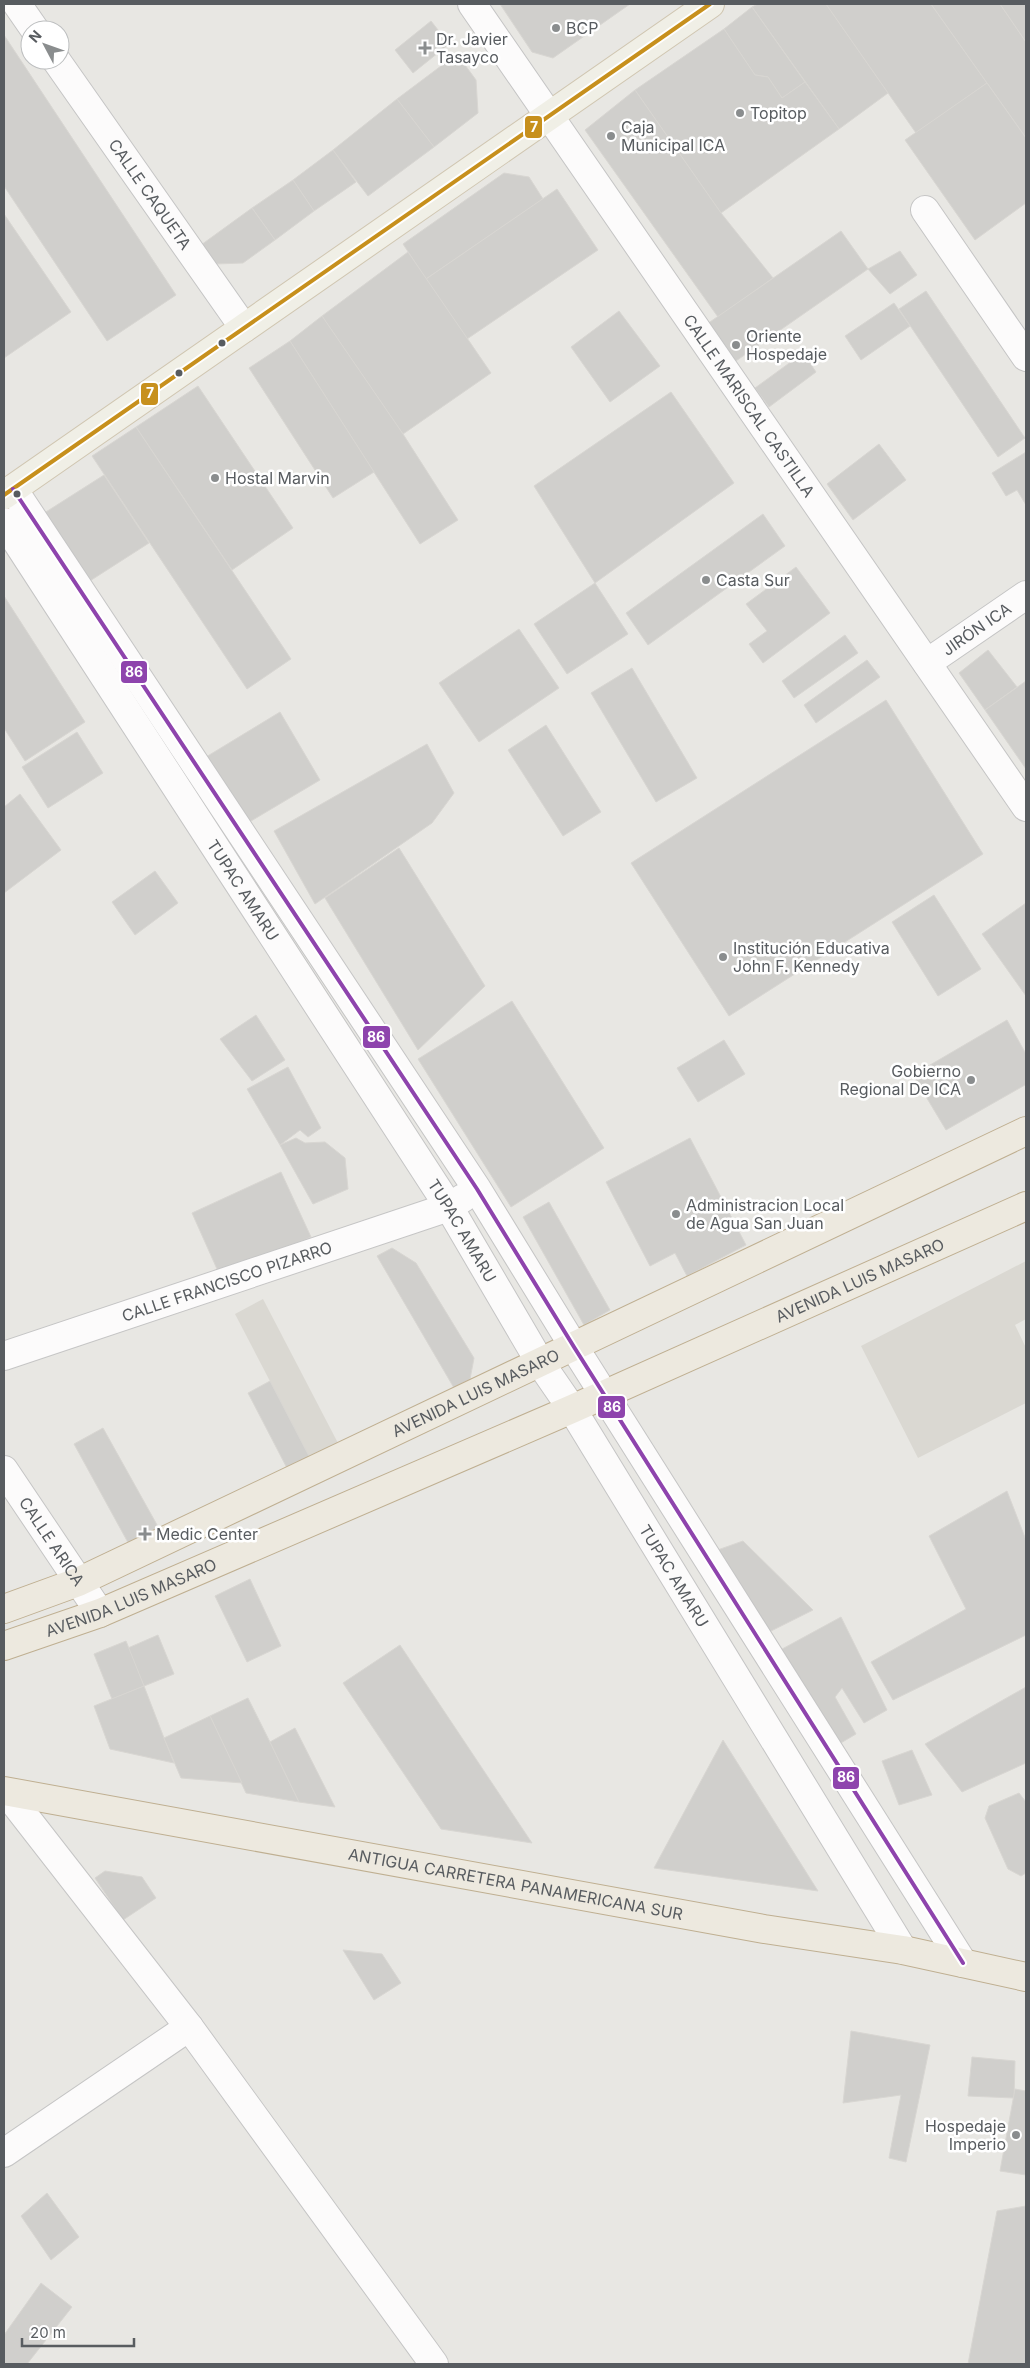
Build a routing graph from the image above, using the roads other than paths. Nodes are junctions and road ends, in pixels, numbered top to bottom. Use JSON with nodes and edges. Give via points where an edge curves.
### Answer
{"nodes":[{"id":1,"x":17,"y":4,"type":"edge"},
{"id":2,"x":472,"y":4,"type":"edge"},
{"id":3,"x":710,"y":4,"type":"edge"},
{"id":4,"x":28,"y":20,"type":"edge"},
{"id":5,"x":63,"y":70,"type":"edge"},
{"id":6,"x":548,"y":116,"type":"junction"},
{"id":7,"x":925,"y":210,"type":"dead end"},
{"id":8,"x":244,"y":328,"type":"junction"},
{"id":9,"x":1026,"y":357,"type":"edge"},
{"id":10,"x":8,"y":492,"type":"edge"},
{"id":11,"x":4,"y":522,"type":"edge"},
{"id":12,"x":1026,"y":595,"type":"edge"},
{"id":13,"x":927,"y":663,"type":"junction"},
{"id":14,"x":1026,"y":807,"type":"edge"},
{"id":15,"x":1026,"y":1131,"type":"edge"},
{"id":16,"x":477,"y":1189,"type":"junction"},
{"id":17,"x":1026,"y":1206,"type":"edge"},
{"id":18,"x":449,"y":1207,"type":"junction"},
{"id":19,"x":574,"y":1347,"type":"junction"},
{"id":20,"x":4,"y":1356,"type":"edge"},
{"id":21,"x":541,"y":1364,"type":"junction"},
{"id":22,"x":604,"y":1394,"type":"junction"},
{"id":23,"x":572,"y":1410,"type":"junction"},
{"id":24,"x":4,"y":1470,"type":"edge"},
{"id":25,"x":78,"y":1582,"type":"junction"},
{"id":26,"x":4,"y":1609,"type":"edge"},
{"id":27,"x":100,"y":1613,"type":"junction"},
{"id":28,"x":4,"y":1646,"type":"edge"},
{"id":29,"x":5,"y":1791,"type":"edge"},
{"id":30,"x":903,"y":1950,"type":"junction"},
{"id":31,"x":963,"y":1962,"type":"junction"},
{"id":32,"x":1026,"y":1977,"type":"edge"},
{"id":33,"x":190,"y":2027,"type":"junction"},
{"id":34,"x":4,"y":2153,"type":"edge"},
{"id":35,"x":434,"y":2364,"type":"edge"}],
"edges":[{"from":1,"to":4,"type":"street"},
{"from":2,"to":6,"type":"street","name":"CALLE MARISCAL CASTILLA"},
{"from":3,"to":6,"type":"main road"},
{"from":5,"to":8,"type":"street","name":"CALLE CAQUETA"},
{"from":6,"to":8,"type":"main road"},
{"from":6,"to":13,"type":"street","name":"CALLE MARISCAL CASTILLA"},
{"from":7,"to":9,"type":"street"},
{"from":8,"to":10,"type":"main road"},
{"from":10,"to":16,"type":"street","name":"TUPAC AMARU"},
{"from":11,"to":18,"type":"street","name":"TUPAC AMARU"},
{"from":12,"to":13,"type":"street","name":"JIRÓN ICA"},
{"from":13,"to":14,"type":"street","name":"CALLE MARISCAL CASTILLA"},
{"from":15,"to":19,"type":"highway","name":"AVENIDA LUIS MASARO"},
{"from":16,"to":18,"type":"street","name":"CALLE FRANCISCO PIZARRO"},
{"from":16,"to":19,"type":"street","name":"TUPAC AMARU"},
{"from":17,"to":22,"type":"highway","name":"AVENIDA LUIS MASARO"},
{"from":18,"to":20,"type":"street","name":"CALLE FRANCISCO PIZARRO"},
{"from":18,"to":21,"type":"street","name":"TUPAC AMARU"},
{"from":19,"to":21,"type":"highway","name":"AVENIDA LUIS MASARO"},
{"from":19,"to":22,"type":"street","name":"TUPAC AMARU"},
{"from":21,"to":23,"type":"street","name":"TUPAC AMARU"},
{"from":21,"to":25,"type":"highway","name":"AVENIDA LUIS MASARO"},
{"from":22,"to":23,"type":"highway","name":"AVENIDA LUIS MASARO"},
{"from":22,"to":31,"type":"street","name":"TUPAC AMARU"},
{"from":23,"to":27,"type":"highway","name":"AVENIDA LUIS MASARO"},
{"from":23,"to":30,"type":"street","name":"TUPAC AMARU"},
{"from":24,"to":25,"type":"street","name":"CALLE ARICA"},
{"from":25,"to":26,"type":"highway","name":"AVENIDA LUIS MASARO"},
{"from":25,"to":27,"type":"street","name":"CALLE ARICA"},
{"from":27,"to":28,"type":"highway","name":"AVENIDA LUIS MASARO"},
{"from":29,"to":30,"type":"highway","name":"ANTIGUA CARRETERA PANAMERICANA SUR","via":[[764,1929]]},
{"from":29,"to":33,"type":"street"},
{"from":30,"to":31,"type":"highway","name":"ANTIGUA CARRETERA PANAMERICANA SUR"},
{"from":31,"to":32,"type":"highway","name":"ANTIGUA CARRETERA PANAMERICANA SUR"},
{"from":33,"to":34,"type":"street"},
{"from":33,"to":35,"type":"street"}]}
